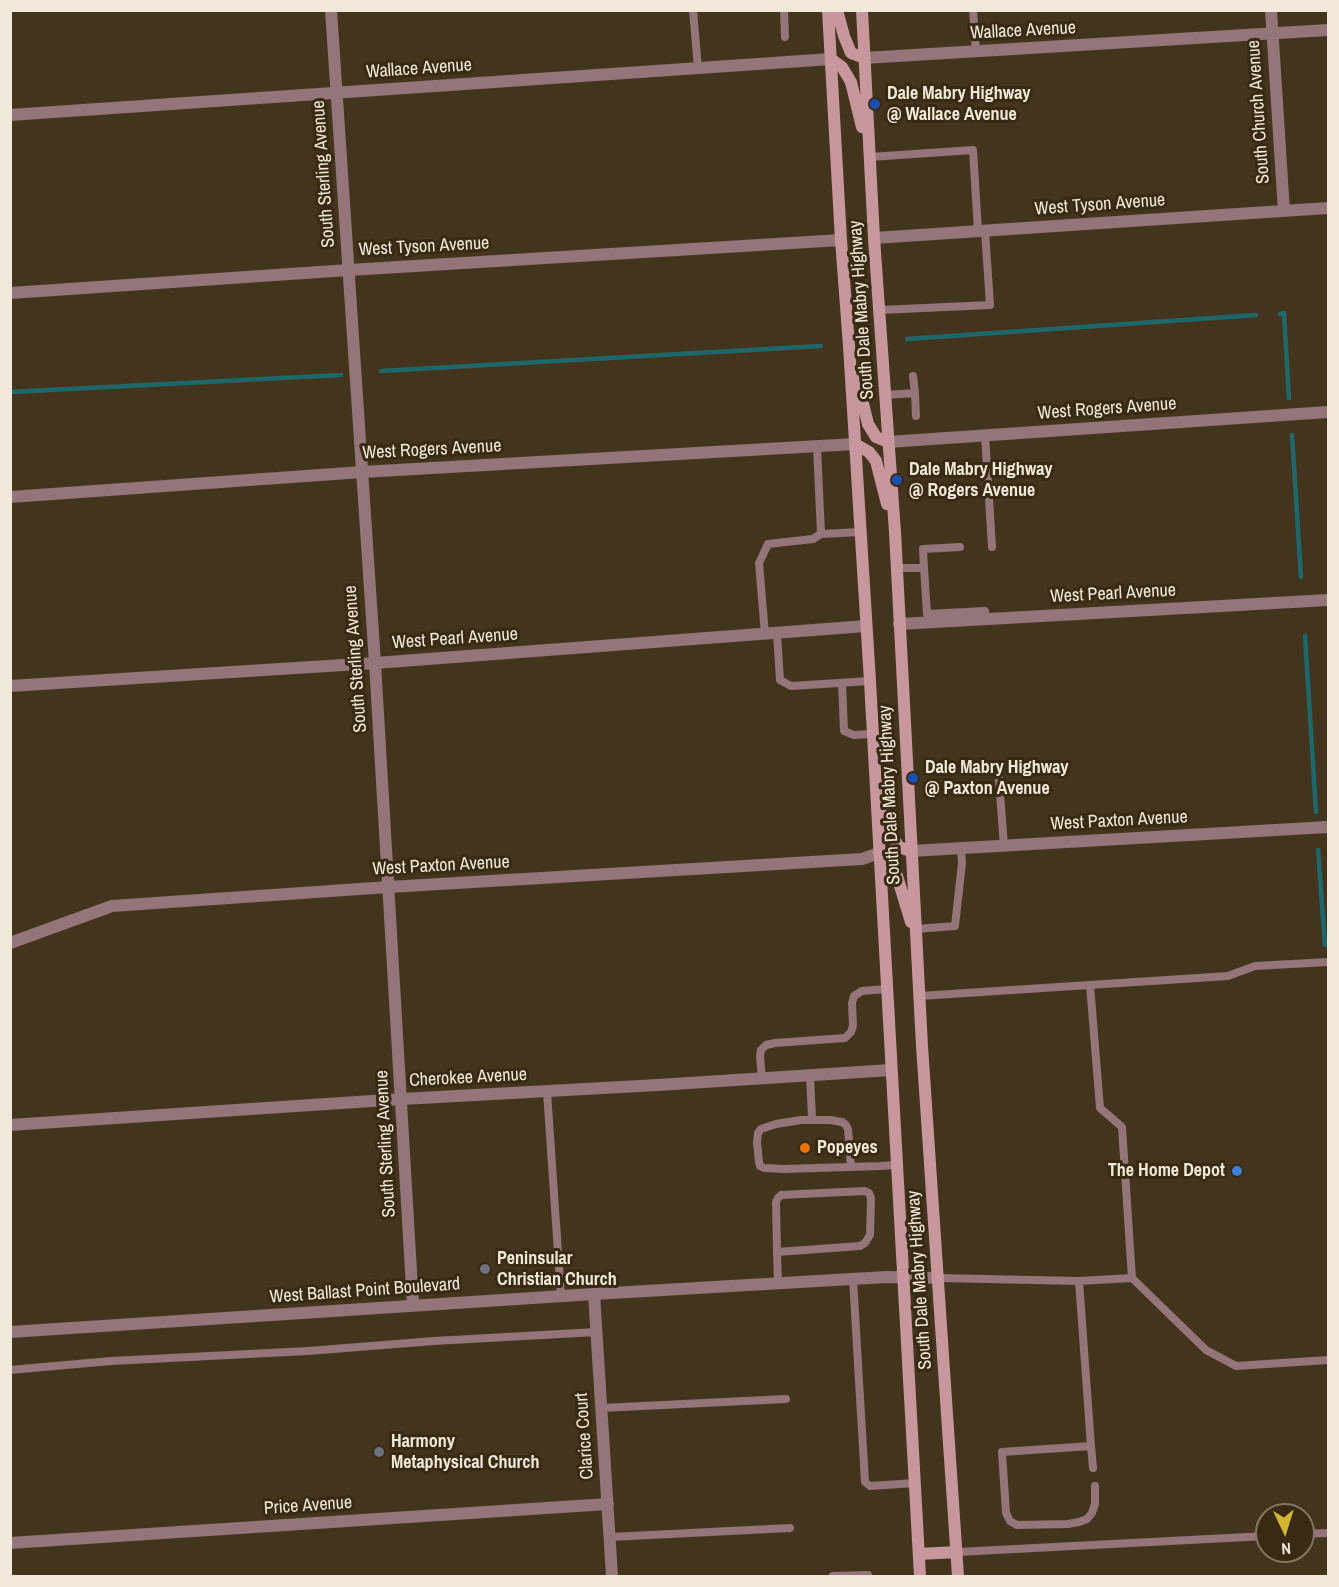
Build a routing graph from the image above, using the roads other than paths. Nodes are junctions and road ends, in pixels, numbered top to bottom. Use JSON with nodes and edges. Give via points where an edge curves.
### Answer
{"nodes":[{"id":1,"x":331,"y":10,"type":"edge"},
{"id":2,"x":693,"y":10,"type":"edge"},
{"id":3,"x":784,"y":10,"type":"edge"},
{"id":4,"x":828,"y":10,"type":"edge"},
{"id":5,"x":837,"y":10,"type":"edge"},
{"id":6,"x":862,"y":10,"type":"edge"},
{"id":7,"x":973,"y":10,"type":"edge"},
{"id":8,"x":1271,"y":10,"type":"edge"},
{"id":9,"x":1329,"y":30,"type":"edge"},
{"id":10,"x":1272,"y":34,"type":"junction"},
{"id":11,"x":786,"y":37,"type":"dead end"},
{"id":12,"x":976,"y":51,"type":"junction"},
{"id":13,"x":864,"y":58,"type":"junction"},
{"id":14,"x":831,"y":59,"type":"junction"},
{"id":15,"x":698,"y":68,"type":"junction"},
{"id":16,"x":337,"y":92,"type":"junction"},
{"id":17,"x":10,"y":115,"type":"edge"},
{"id":18,"x":870,"y":157,"type":"junction"},
{"id":19,"x":1329,"y":208,"type":"edge"},
{"id":20,"x":1284,"y":211,"type":"junction"},
{"id":21,"x":982,"y":231,"type":"junction"},
{"id":22,"x":874,"y":238,"type":"junction"},
{"id":23,"x":841,"y":240,"type":"junction"},
{"id":24,"x":349,"y":270,"type":"junction"},
{"id":25,"x":10,"y":293,"type":"edge"},
{"id":26,"x":880,"y":310,"type":"junction"},
{"id":27,"x":849,"y":346,"type":"junction"},
{"id":28,"x":913,"y":376,"type":"dead end"},
{"id":29,"x":915,"y":393,"type":"junction"},
{"id":30,"x":885,"y":395,"type":"junction"},
{"id":31,"x":1329,"y":412,"type":"edge"},
{"id":32,"x":916,"y":416,"type":"dead end"},
{"id":33,"x":985,"y":435,"type":"junction"},
{"id":34,"x":888,"y":442,"type":"junction"},
{"id":35,"x":855,"y":444,"type":"junction"},
{"id":36,"x":817,"y":446,"type":"junction"},
{"id":37,"x":362,"y":472,"type":"junction"},
{"id":38,"x":10,"y":497,"type":"edge"},
{"id":39,"x":861,"y":532,"type":"junction"},
{"id":40,"x":895,"y":532,"type":"junction"},
{"id":41,"x":821,"y":534,"type":"junction"},
{"id":42,"x":960,"y":547,"type":"dead end"},
{"id":43,"x":992,"y":547,"type":"dead end"},
{"id":44,"x":896,"y":568,"type":"junction"},
{"id":45,"x":924,"y":568,"type":"junction"},
{"id":46,"x":1329,"y":600,"type":"edge"},
{"id":47,"x":986,"y":619,"type":"junction"},
{"id":48,"x":899,"y":624,"type":"junction"},
{"id":49,"x":866,"y":626,"type":"junction"},
{"id":50,"x":771,"y":633,"type":"junction"},
{"id":51,"x":375,"y":663,"type":"junction"},
{"id":52,"x":870,"y":681,"type":"junction"},
{"id":53,"x":842,"y":683,"type":"junction"},
{"id":54,"x":10,"y":686,"type":"edge"},
{"id":55,"x":872,"y":734,"type":"junction"},
{"id":56,"x":874,"y":760,"type":"junction"},
{"id":57,"x":998,"y":767,"type":"dead end"},
{"id":58,"x":1329,"y":827,"type":"edge"},
{"id":59,"x":1004,"y":846,"type":"junction"},
{"id":60,"x":961,"y":848,"type":"junction"},
{"id":61,"x":911,"y":851,"type":"junction"},
{"id":62,"x":879,"y":853,"type":"junction"},
{"id":63,"x":389,"y":887,"type":"junction"},
{"id":64,"x":916,"y":929,"type":"junction"},
{"id":65,"x":10,"y":943,"type":"edge"},
{"id":66,"x":917,"y":944,"type":"junction"},
{"id":67,"x":1329,"y":962,"type":"edge"},
{"id":68,"x":1090,"y":985,"type":"junction"},
{"id":69,"x":886,"y":989,"type":"junction"},
{"id":70,"x":920,"y":996,"type":"junction"},
{"id":71,"x":891,"y":1070,"type":"junction"},
{"id":72,"x":810,"y":1076,"type":"junction"},
{"id":73,"x":762,"y":1078,"type":"junction"},
{"id":74,"x":547,"y":1092,"type":"junction"},
{"id":75,"x":402,"y":1099,"type":"junction"},
{"id":76,"x":812,"y":1119,"type":"junction"},
{"id":77,"x":10,"y":1125,"type":"edge"},
{"id":78,"x":896,"y":1166,"type":"junction"},
{"id":79,"x":851,"y":1167,"type":"junction"},
{"id":80,"x":777,"y":1252,"type":"junction"},
{"id":81,"x":903,"y":1278,"type":"junction"},
{"id":82,"x":938,"y":1278,"type":"junction"},
{"id":83,"x":1132,"y":1278,"type":"junction"},
{"id":84,"x":854,"y":1279,"type":"junction"},
{"id":85,"x":1079,"y":1281,"type":"junction"},
{"id":86,"x":778,"y":1284,"type":"junction"},
{"id":87,"x":594,"y":1294,"type":"junction"},
{"id":88,"x":561,"y":1296,"type":"junction"},
{"id":89,"x":413,"y":1305,"type":"junction"},
{"id":90,"x":10,"y":1332,"type":"edge"},
{"id":91,"x":597,"y":1332,"type":"junction"},
{"id":92,"x":1329,"y":1360,"type":"edge"},
{"id":93,"x":10,"y":1370,"type":"edge"},
{"id":94,"x":786,"y":1399,"type":"dead end"},
{"id":95,"x":602,"y":1408,"type":"junction"},
{"id":96,"x":1091,"y":1446,"type":"junction"},
{"id":97,"x":1093,"y":1468,"type":"dead end"},
{"id":98,"x":915,"y":1483,"type":"junction"},
{"id":99,"x":1095,"y":1486,"type":"dead end"},
{"id":100,"x":608,"y":1504,"type":"junction"},
{"id":101,"x":790,"y":1528,"type":"dead end"},
{"id":102,"x":610,"y":1537,"type":"junction"},
{"id":103,"x":1255,"y":1537,"type":"edge"},
{"id":104,"x":10,"y":1543,"type":"edge"},
{"id":105,"x":957,"y":1551,"type":"junction"},
{"id":106,"x":919,"y":1554,"type":"junction"},
{"id":107,"x":612,"y":1576,"type":"edge"},
{"id":108,"x":833,"y":1576,"type":"edge"},
{"id":109,"x":868,"y":1576,"type":"edge"},
{"id":110,"x":920,"y":1576,"type":"edge"},
{"id":111,"x":958,"y":1576,"type":"edge"}],
"edges":[{"from":1,"to":16,"type":"street","name":"South Sterling Avenue"},
{"from":2,"to":15,"type":"lane"},
{"from":3,"to":11,"type":"lane"},
{"from":4,"to":14,"type":"main road","name":"South Dale Mabry Highway"},
{"from":5,"to":13,"type":"main road","via":[[851,53]]},
{"from":6,"to":13,"type":"main road","name":"South Dale Mabry Highway"},
{"from":7,"to":12,"type":"lane"},
{"from":8,"to":10,"type":"street","name":"South Church Avenue"},
{"from":9,"to":10,"type":"street","name":"Wallace Avenue"},
{"from":10,"to":12,"type":"street","name":"Wallace Avenue"},
{"from":10,"to":20,"type":"street","name":"South Church Avenue"},
{"from":12,"to":13,"type":"street","name":"Wallace Avenue"},
{"from":13,"to":18,"type":"main road","name":"South Dale Mabry Highway"},
{"from":14,"to":15,"type":"street","name":"Wallace Avenue"},
{"from":14,"to":18,"type":"main road","via":[[842,67],[851,82]]},
{"from":14,"to":23,"type":"main road","name":"South Dale Mabry Highway"},
{"from":15,"to":16,"type":"street","name":"Wallace Avenue"},
{"from":16,"to":17,"type":"street","name":"Wallace Avenue"},
{"from":16,"to":24,"type":"street","name":"South Sterling Avenue"},
{"from":18,"to":21,"type":"lane","via":[[973,150]]},
{"from":18,"to":22,"type":"main road","name":"South Dale Mabry Highway"},
{"from":19,"to":20,"type":"street","name":"West Tyson Avenue"},
{"from":20,"to":21,"type":"street","name":"West Tyson Avenue"},
{"from":21,"to":22,"type":"street","name":"West Tyson Avenue"},
{"from":21,"to":26,"type":"lane","via":[[990,304]]},
{"from":22,"to":26,"type":"main road","name":"South Dale Mabry Highway"},
{"from":23,"to":24,"type":"street","name":"West Tyson Avenue"},
{"from":23,"to":27,"type":"main road","name":"South Dale Mabry Highway"},
{"from":24,"to":25,"type":"street","name":"West Tyson Avenue"},
{"from":24,"to":37,"type":"street","name":"South Sterling Avenue"},
{"from":26,"to":30,"type":"main road","name":"South Dale Mabry Highway"},
{"from":27,"to":34,"type":"main road","via":[[868,424],[876,437]]},
{"from":27,"to":35,"type":"main road","name":"South Dale Mabry Highway"},
{"from":28,"to":29,"type":"lane"},
{"from":29,"to":30,"type":"lane"},
{"from":29,"to":32,"type":"lane"},
{"from":30,"to":34,"type":"main road","name":"South Dale Mabry Highway"},
{"from":31,"to":33,"type":"street","name":"West Rogers Avenue"},
{"from":33,"to":34,"type":"street","name":"West Rogers Avenue"},
{"from":33,"to":43,"type":"lane"},
{"from":34,"to":40,"type":"main road","name":"South Dale Mabry Highway"},
{"from":35,"to":36,"type":"street","name":"West Rogers Avenue"},
{"from":35,"to":39,"type":"main road","name":"South Dale Mabry Highway"},
{"from":35,"to":40,"type":"main road","via":[[876,461]]},
{"from":36,"to":37,"type":"street","name":"West Rogers Avenue"},
{"from":36,"to":41,"type":"lane"},
{"from":37,"to":38,"type":"street","name":"West Rogers Avenue"},
{"from":37,"to":51,"type":"street","name":"South Sterling Avenue"},
{"from":39,"to":41,"type":"lane"},
{"from":39,"to":49,"type":"main road","name":"South Dale Mabry Highway"},
{"from":40,"to":44,"type":"main road","name":"South Dale Mabry Highway"},
{"from":41,"to":50,"type":"lane","via":[[813,540],[768,544],[759,563]]},
{"from":42,"to":45,"type":"lane","via":[[923,549]]},
{"from":44,"to":45,"type":"lane"},
{"from":44,"to":48,"type":"main road","name":"South Dale Mabry Highway"},
{"from":45,"to":47,"type":"lane","via":[[927,614],[986,611]]},
{"from":46,"to":47,"type":"street","name":"West Pearl Avenue"},
{"from":47,"to":48,"type":"street","name":"West Pearl Avenue"},
{"from":48,"to":61,"type":"main road","name":"South Dale Mabry Highway"},
{"from":49,"to":50,"type":"street","name":"West Pearl Avenue"},
{"from":49,"to":52,"type":"main road","name":"South Dale Mabry Highway"},
{"from":50,"to":51,"type":"street","name":"West Pearl Avenue"},
{"from":50,"to":53,"type":"lane","via":[[780,680],[791,686]]},
{"from":51,"to":54,"type":"street","name":"West Pearl Avenue"},
{"from":51,"to":63,"type":"street","name":"South Sterling Avenue"},
{"from":52,"to":53,"type":"lane"},
{"from":52,"to":55,"type":"main road","name":"South Dale Mabry Highway"},
{"from":53,"to":55,"type":"lane","via":[[844,731]]},
{"from":55,"to":56,"type":"main road","name":"South Dale Mabry Highway"},
{"from":56,"to":61,"type":"main road","via":[[890,833],[899,848]]},
{"from":56,"to":62,"type":"main road","name":"South Dale Mabry Highway"},
{"from":57,"to":59,"type":"lane"},
{"from":58,"to":59,"type":"street","name":"West Paxton Avenue"},
{"from":59,"to":60,"type":"street","name":"West Paxton Avenue"},
{"from":60,"to":61,"type":"street","name":"West Paxton Avenue"},
{"from":60,"to":64,"type":"lane","via":[[956,926]]},
{"from":61,"to":64,"type":"main road","name":"South Dale Mabry Highway"},
{"from":62,"to":63,"type":"street","name":"West Paxton Avenue","via":[[862,859]]},
{"from":62,"to":66,"type":"main road","via":[[890,861],[897,876]]},
{"from":62,"to":69,"type":"main road","name":"South Dale Mabry Highway"},
{"from":63,"to":65,"type":"street","name":"West Paxton Avenue","via":[[111,906]]},
{"from":63,"to":75,"type":"street","name":"South Sterling Avenue"},
{"from":64,"to":66,"type":"main road","name":"South Dale Mabry Highway"},
{"from":66,"to":70,"type":"main road","name":"South Dale Mabry Highway"},
{"from":67,"to":68,"type":"lane","via":[[1255,966],[1228,976]]},
{"from":68,"to":70,"type":"lane"},
{"from":68,"to":83,"type":"lane","via":[[1100,1108],[1122,1127]]},
{"from":69,"to":71,"type":"main road","name":"South Dale Mabry Highway"},
{"from":69,"to":73,"type":"lane","via":[[862,991],[854,996],[854,1026],[845,1038],[766,1045],[760,1056]]},
{"from":70,"to":82,"type":"main road","name":"South Dale Mabry Highway"},
{"from":71,"to":72,"type":"street","name":"Cherokee Avenue"},
{"from":71,"to":78,"type":"main road","name":"South Dale Mabry Highway"},
{"from":72,"to":73,"type":"street","name":"Cherokee Avenue"},
{"from":72,"to":76,"type":"lane"},
{"from":73,"to":74,"type":"street","name":"Cherokee Avenue"},
{"from":74,"to":75,"type":"street","name":"Cherokee Avenue"},
{"from":74,"to":88,"type":"lane"},
{"from":75,"to":77,"type":"street","name":"Cherokee Avenue"},
{"from":75,"to":89,"type":"street","name":"South Sterling Avenue"},
{"from":76,"to":79,"type":"lane","via":[[846,1125]]},
{"from":76,"to":79,"type":"lane","via":[[761,1129],[757,1143],[760,1166]]},
{"from":78,"to":79,"type":"lane"},
{"from":78,"to":81,"type":"main road","name":"South Dale Mabry Highway"},
{"from":80,"to":80,"type":"lane","via":[[865,1243],[870,1235],[869,1193],[781,1196],[776,1202]]},
{"from":80,"to":86,"type":"lane"},
{"from":81,"to":82,"type":"street","name":"West Ballast Point Boulevard"},
{"from":81,"to":84,"type":"street","name":"West Ballast Point Boulevard"},
{"from":81,"to":98,"type":"main road","name":"South Dale Mabry Highway"},
{"from":82,"to":85,"type":"lane"},
{"from":82,"to":105,"type":"main road","name":"South Dale Mabry Highway"},
{"from":83,"to":85,"type":"lane"},
{"from":83,"to":92,"type":"lane","via":[[1206,1350],[1236,1366]]},
{"from":84,"to":86,"type":"street","name":"West Ballast Point Boulevard"},
{"from":84,"to":98,"type":"lane","via":[[865,1482],[870,1486]]},
{"from":85,"to":96,"type":"lane"},
{"from":86,"to":87,"type":"street","name":"West Ballast Point Boulevard"},
{"from":87,"to":88,"type":"street","name":"West Ballast Point Boulevard"},
{"from":87,"to":91,"type":"street","name":"Clarice Court"},
{"from":88,"to":89,"type":"street","name":"West Ballast Point Boulevard"},
{"from":89,"to":90,"type":"street","name":"West Ballast Point Boulevard"},
{"from":91,"to":93,"type":"lane"},
{"from":91,"to":95,"type":"street","name":"Clarice Court"},
{"from":94,"to":95,"type":"lane"},
{"from":95,"to":100,"type":"street","name":"Clarice Court"},
{"from":96,"to":97,"type":"lane"},
{"from":96,"to":99,"type":"lane","via":[[1002,1452],[1006,1513],[1017,1525],[1079,1522],[1092,1513]]},
{"from":98,"to":106,"type":"main road","name":"South Dale Mabry Highway"},
{"from":100,"to":102,"type":"street","name":"Clarice Court"},
{"from":100,"to":104,"type":"street","name":"Price Avenue"},
{"from":101,"to":102,"type":"lane"},
{"from":102,"to":107,"type":"street","name":"Clarice Court"},
{"from":103,"to":105,"type":"lane"},
{"from":105,"to":106,"type":"main road"},
{"from":105,"to":111,"type":"main road","name":"South Dale Mabry Highway"},
{"from":106,"to":110,"type":"main road","name":"South Dale Mabry Highway"},
{"from":108,"to":109,"type":"lane"}]}
